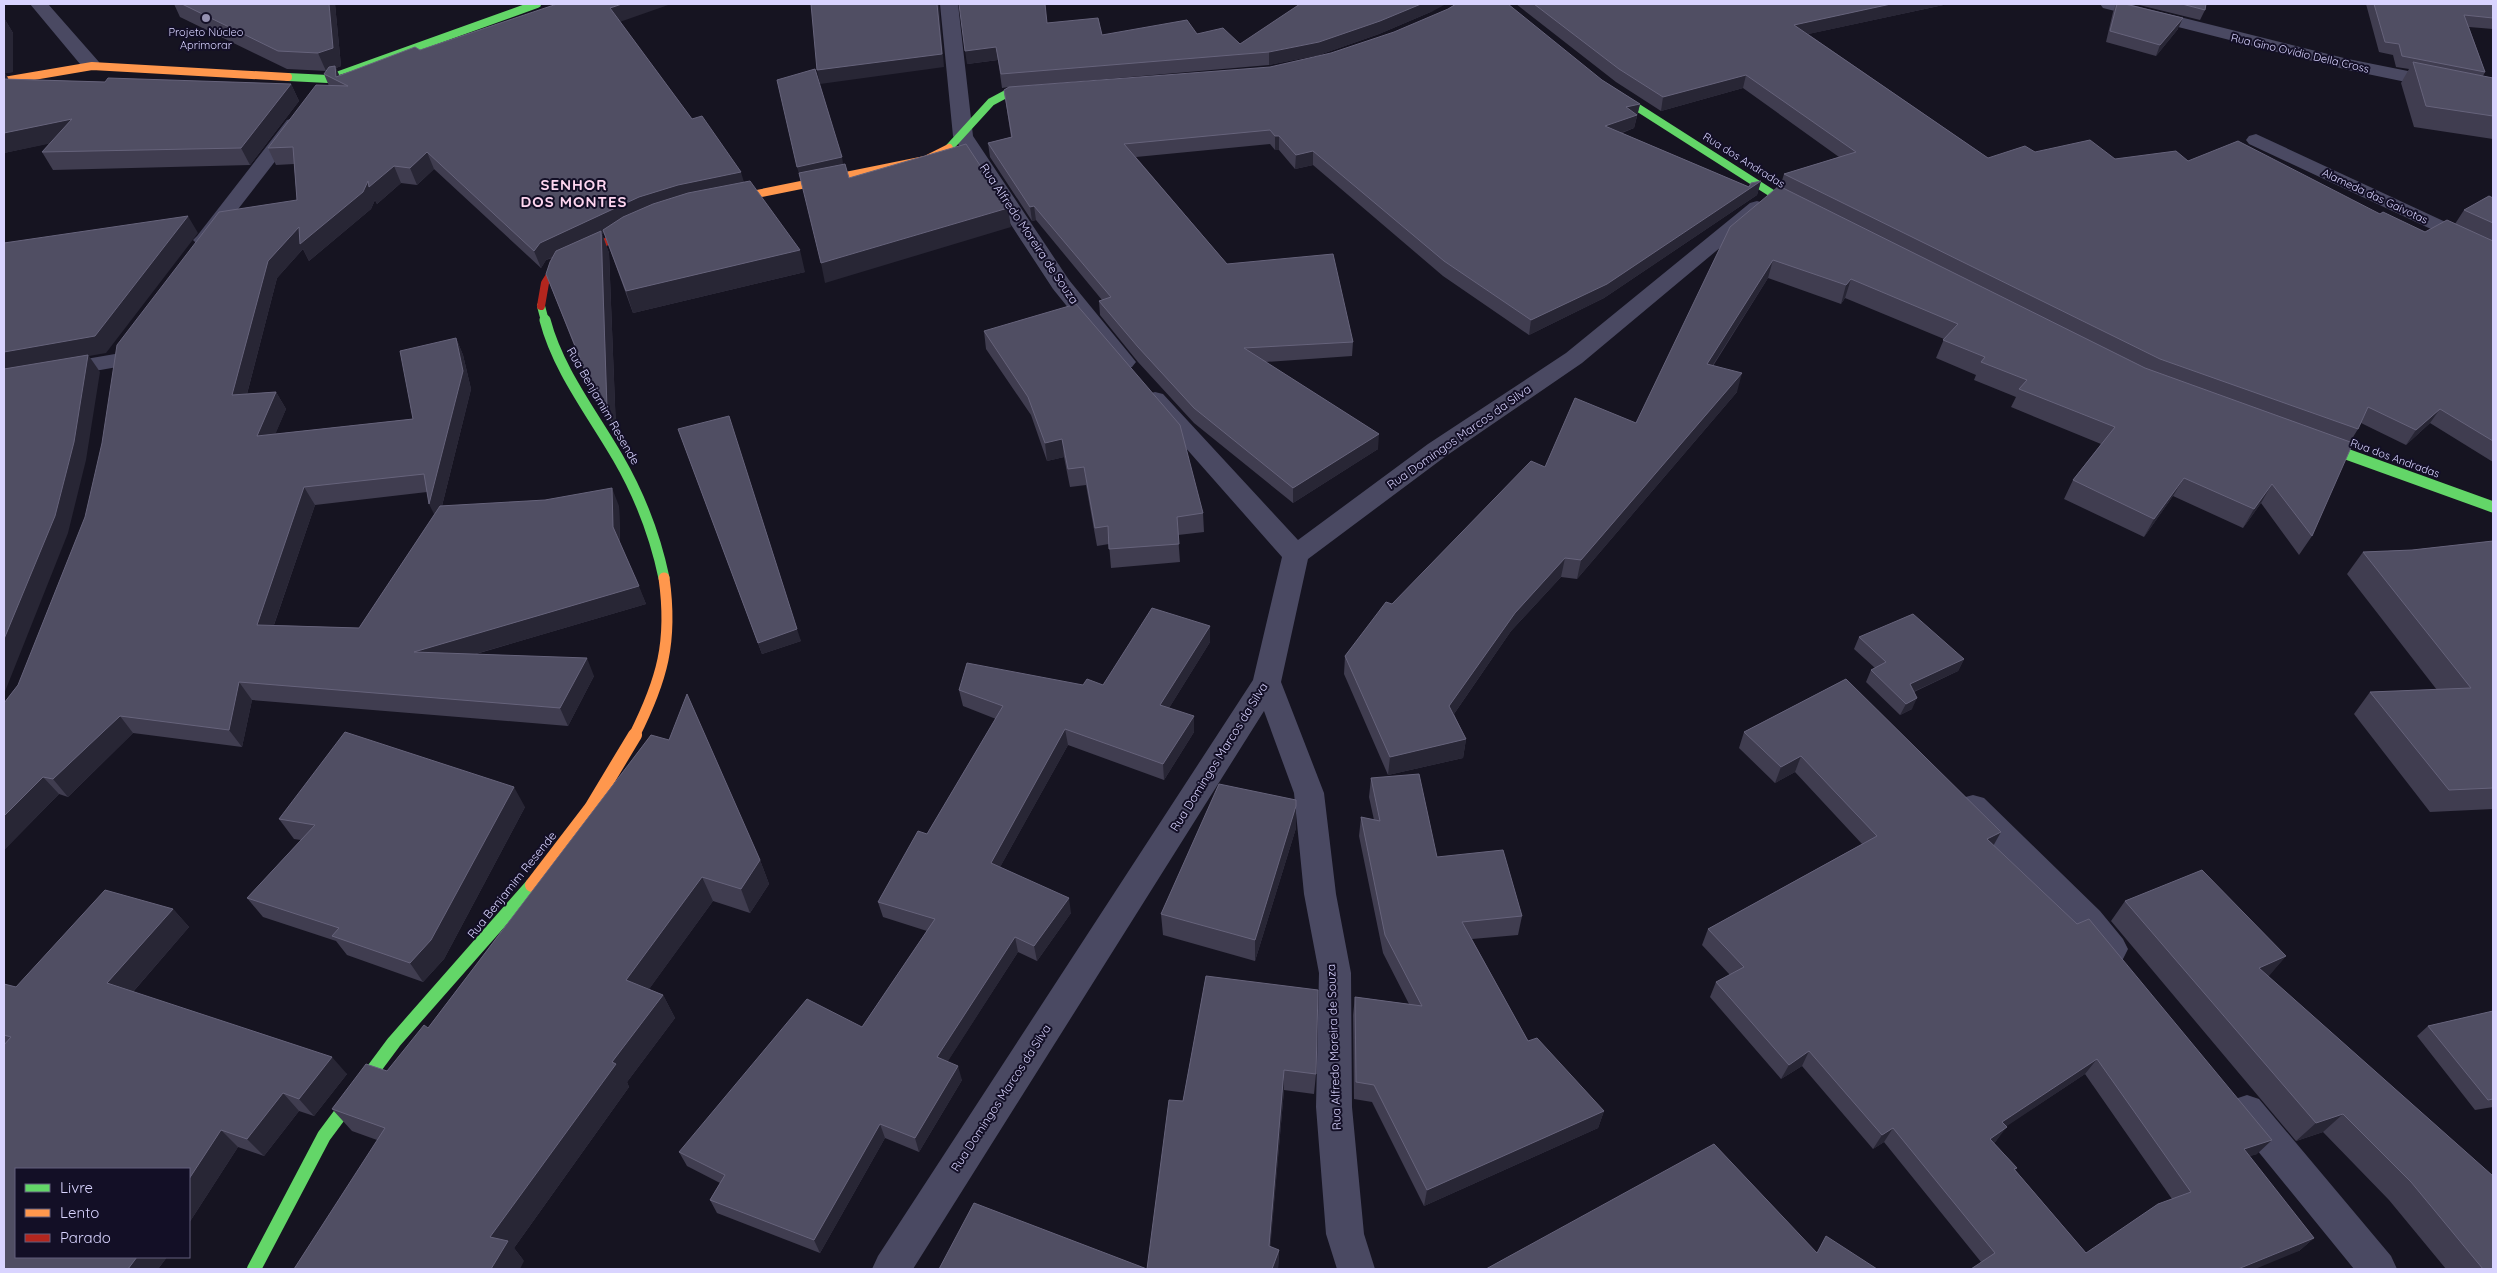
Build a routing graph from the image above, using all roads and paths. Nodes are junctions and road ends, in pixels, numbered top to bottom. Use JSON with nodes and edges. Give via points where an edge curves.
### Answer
{"nodes":[{"id":1,"x":39,"y":4,"type":"edge"},
{"id":2,"x":537,"y":4,"type":"edge"},
{"id":3,"x":949,"y":4,"type":"edge"},
{"id":4,"x":2109,"y":4,"type":"edge"},
{"id":5,"x":92,"y":66,"type":"junction"},
{"id":6,"x":2392,"y":74,"type":"junction"},
{"id":7,"x":328,"y":79,"type":"junction"},
{"id":8,"x":2493,"y":79,"type":"edge"},
{"id":9,"x":4,"y":81,"type":"edge"},
{"id":10,"x":1600,"y":82,"type":"edge"},
{"id":11,"x":1058,"y":90,"type":"edge"},
{"id":12,"x":2493,"y":94,"type":"edge"},
{"id":13,"x":963,"y":136,"type":"junction"},
{"id":14,"x":2256,"y":140,"type":"dead end"},
{"id":15,"x":1773,"y":194,"type":"junction"},
{"id":16,"x":706,"y":204,"type":"edge"},
{"id":17,"x":1818,"y":216,"type":"edge"},
{"id":18,"x":652,"y":220,"type":"edge"},
{"id":19,"x":2493,"y":252,"type":"edge"},
{"id":20,"x":190,"y":259,"type":"edge"},
{"id":21,"x":118,"y":362,"type":"edge"},
{"id":22,"x":4,"y":380,"type":"edge"},
{"id":23,"x":2300,"y":437,"type":"edge"},
{"id":24,"x":2493,"y":507,"type":"edge"},
{"id":25,"x":1296,"y":555,"type":"junction"},
{"id":26,"x":1267,"y":682,"type":"junction"},
{"id":27,"x":1950,"y":784,"type":"edge"},
{"id":28,"x":2133,"y":974,"type":"edge"},
{"id":29,"x":2227,"y":1087,"type":"edge"},
{"id":30,"x":254,"y":1269,"type":"edge"},
{"id":31,"x":891,"y":1269,"type":"edge"},
{"id":32,"x":1356,"y":1269,"type":"edge"},
{"id":33,"x":2378,"y":1269,"type":"edge"}],
"edges":[{"from":1,"to":5,"type":"street"},
{"from":2,"to":7,"type":"street"},
{"from":3,"to":13,"type":"street"},
{"from":4,"to":6,"type":"street","name":"Rua Gino Ovídio Della Cross"},
{"from":5,"to":7,"type":"street"},
{"from":5,"to":9,"type":"street"},
{"from":6,"to":8,"type":"street"},
{"from":6,"to":12,"type":"street","name":"Rua Gino Ovídio Della Cross"},
{"from":7,"to":20,"type":"street"},
{"from":10,"to":15,"type":"street","name":"Rua dos Andradas"},
{"from":11,"to":13,"type":"street","via":[[1006,94],[991,102]]},
{"from":13,"to":16,"type":"street","via":[[953,146],[926,160]]},
{"from":13,"to":25,"type":"street","name":"Rua Alfredo Moreira de Souza","via":[[1061,284],[1138,379]]},
{"from":14,"to":19,"type":"street","name":"Alameda das Gaivotas"},
{"from":15,"to":17,"type":"street","name":"Rua dos Andradas"},
{"from":15,"to":25,"type":"street","name":"Rua Domingos Marcos da Silva","via":[[1574,358],[1437,450]]},
{"from":18,"to":30,"type":"street","name":"Rua Benjamim Resende","via":[[555,267],[545,283],[540,302],[554,348],[646,506],[662,560],[669,614],[665,657],[646,711],[620,761],[548,867],[394,1042],[324,1136]]},
{"from":21,"to":22,"type":"street"},
{"from":23,"to":24,"type":"street","name":"Rua dos Andradas"},
{"from":25,"to":26,"type":"street","name":"Rua Domingos Marcos da Silva"},
{"from":26,"to":31,"type":"street","name":"Rua Domingos Marcos da Silva"},
{"from":26,"to":32,"type":"street","name":"Rua Alfredo Moreira de Souza","via":[[1309,793],[1320,894],[1335,973],[1334,1107],[1345,1234]]},
{"from":27,"to":28,"type":"street","via":[[2089,921]]},
{"from":29,"to":33,"type":"street"}]}
